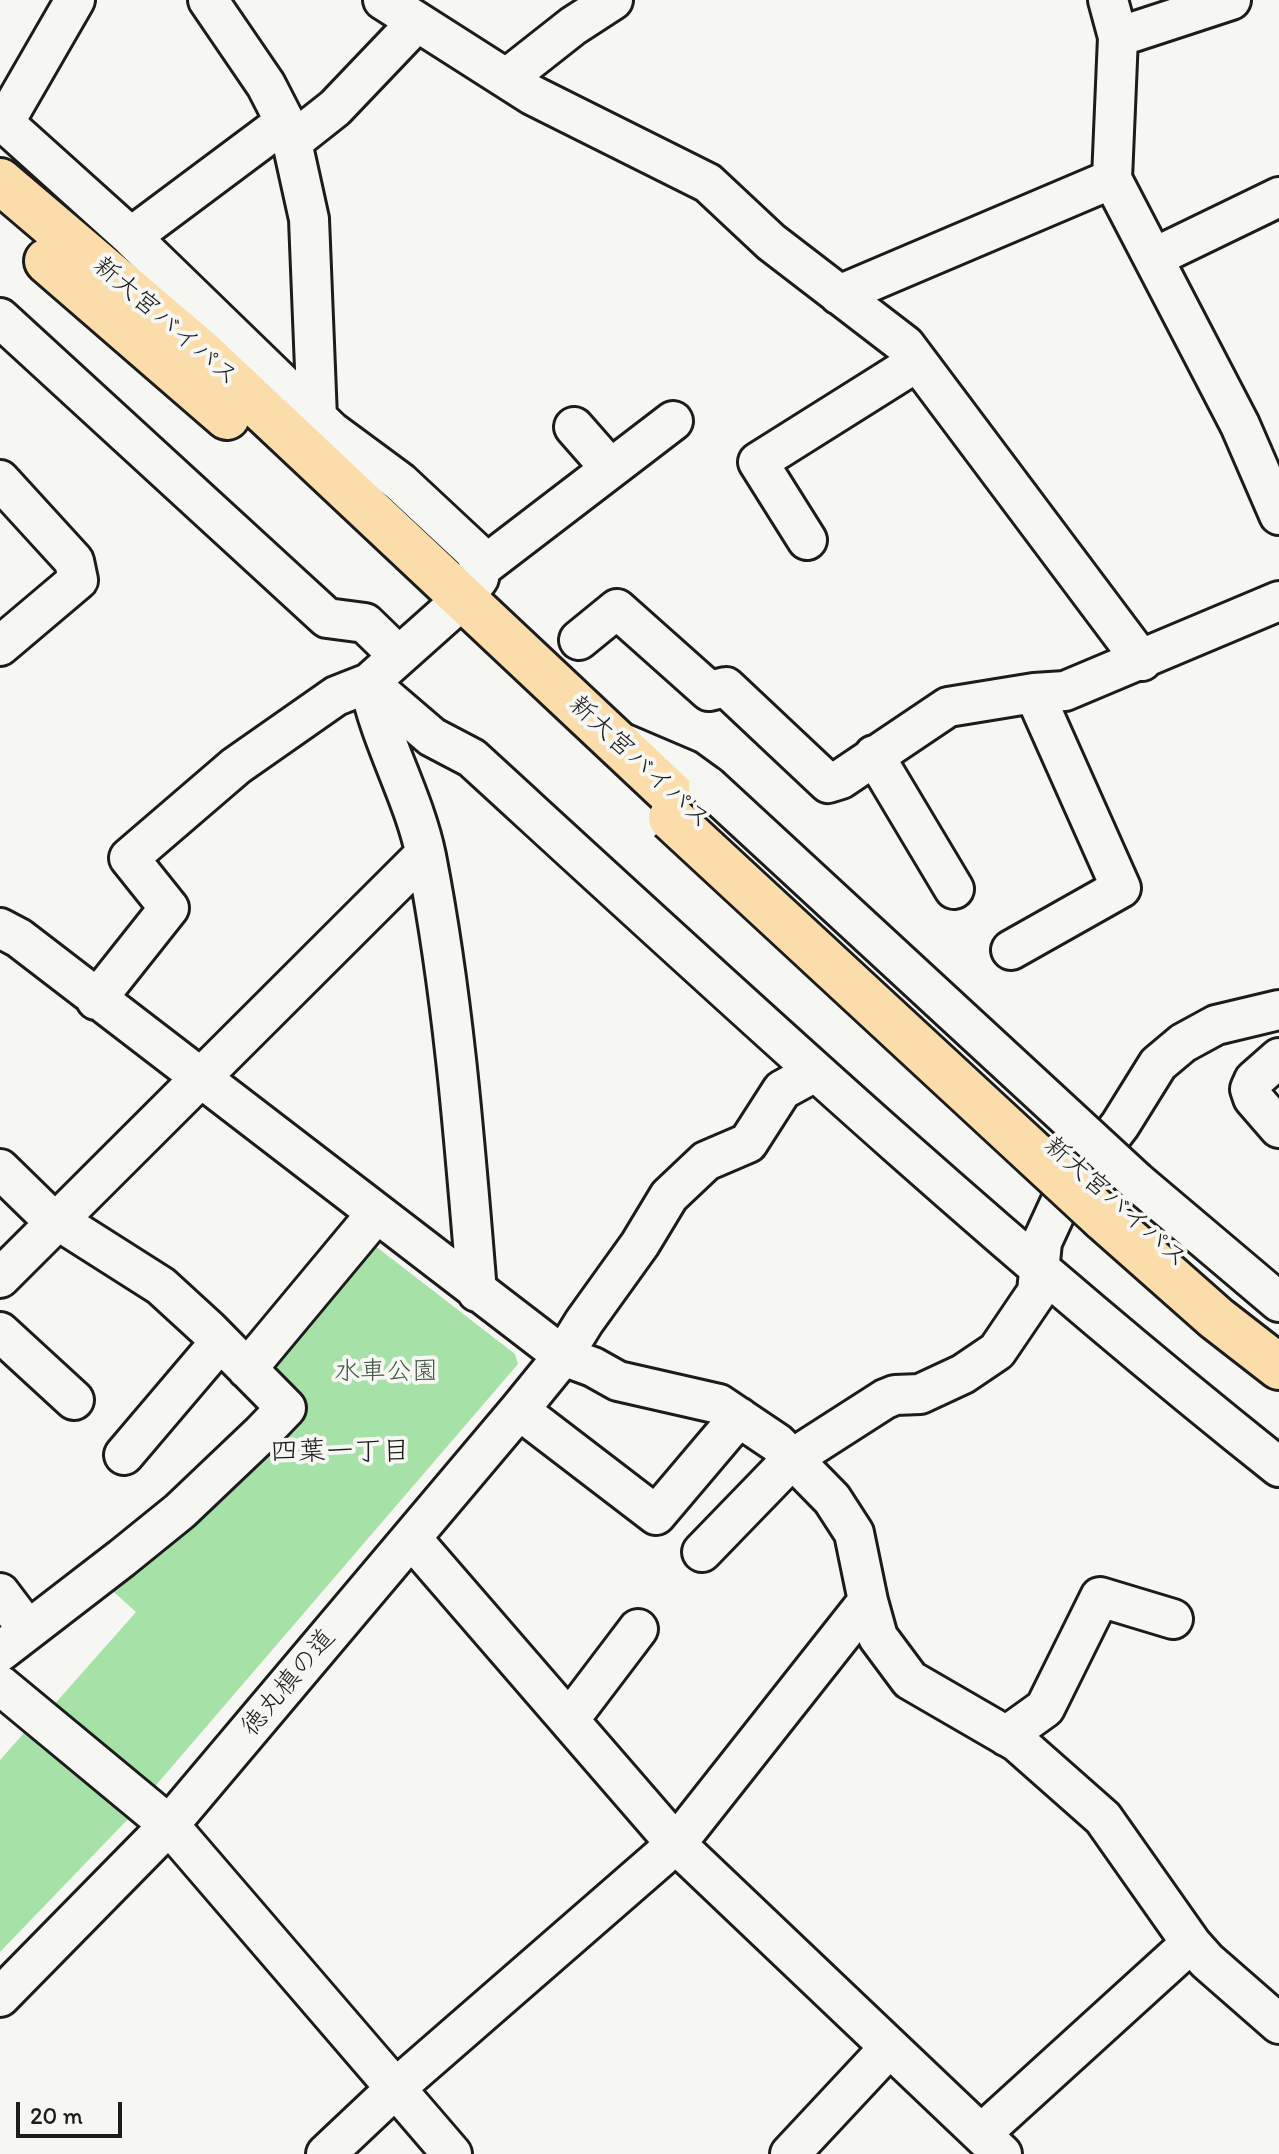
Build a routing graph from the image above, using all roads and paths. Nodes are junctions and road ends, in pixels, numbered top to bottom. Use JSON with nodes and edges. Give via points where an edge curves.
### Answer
{"nodes":[{"id":1,"x":75,"y":0,"type":"edge"},
{"id":2,"x":208,"y":0,"type":"edge"},
{"id":3,"x":383,"y":0,"type":"edge"},
{"id":4,"x":613,"y":0,"type":"edge"},
{"id":5,"x":1108,"y":0,"type":"edge"},
{"id":6,"x":1231,"y":0,"type":"edge"},
{"id":7,"x":417,"y":22,"type":"junction"},
{"id":8,"x":1118,"y":37,"type":"junction"},
{"id":9,"x":507,"y":78,"type":"junction"},
{"id":10,"x":2,"y":121,"type":"edge"},
{"id":11,"x":288,"y":132,"type":"junction"},
{"id":12,"x":1112,"y":179,"type":"junction"},
{"id":13,"x":0,"y":181,"type":"edge"},
{"id":14,"x":1279,"y":197,"type":"edge"},
{"id":15,"x":0,"y":221,"type":"edge"},
{"id":16,"x":131,"y":237,"type":"junction"},
{"id":17,"x":1153,"y":258,"type":"junction"},
{"id":18,"x":839,"y":295,"type":"junction"},
{"id":19,"x":0,"y":318,"type":"edge"},
{"id":20,"x":917,"y":362,"type":"junction"},
{"id":21,"x":317,"y":418,"type":"junction"},
{"id":22,"x":673,"y":421,"type":"dead end"},
{"id":23,"x":574,"y":427,"type":"dead end"},
{"id":24,"x":610,"y":468,"type":"junction"},
{"id":25,"x":0,"y":480,"type":"edge"},
{"id":26,"x":1279,"y":515,"type":"edge"},
{"id":27,"x":807,"y":540,"type":"dead end"},
{"id":28,"x":463,"y":594,"type":"junction"},
{"id":29,"x":1279,"y":601,"type":"edge"},
{"id":30,"x":579,"y":640,"type":"dead end"},
{"id":31,"x":0,"y":646,"type":"edge"},
{"id":32,"x":399,"y":656,"type":"junction"},
{"id":33,"x":1142,"y":661,"type":"junction"},
{"id":34,"x":369,"y":683,"type":"junction"},
{"id":35,"x":1034,"y":693,"type":"junction"},
{"id":36,"x":874,"y":755,"type":"junction"},
{"id":37,"x":688,"y":804,"type":"junction"},
{"id":38,"x":425,"y":854,"type":"junction"},
{"id":39,"x":954,"y":889,"type":"dead end"},
{"id":40,"x":0,"y":928,"type":"edge"},
{"id":41,"x":1011,"y":950,"type":"dead end"},
{"id":42,"x":96,"y":1000,"type":"junction"},
{"id":43,"x":1279,"y":1010,"type":"edge"},
{"id":44,"x":1279,"y":1058,"type":"edge"},
{"id":45,"x":815,"y":1072,"type":"junction"},
{"id":46,"x":201,"y":1078,"type":"junction"},
{"id":47,"x":1279,"y":1128,"type":"edge"},
{"id":48,"x":0,"y":1169,"type":"edge"},
{"id":49,"x":1118,"y":1202,"type":"junction"},
{"id":50,"x":376,"y":1214,"type":"junction"},
{"id":51,"x":58,"y":1220,"type":"junction"},
{"id":52,"x":1039,"y":1268,"type":"junction"},
{"id":53,"x":0,"y":1278,"type":"edge"},
{"id":54,"x":477,"y":1292,"type":"junction"},
{"id":55,"x":1279,"y":1302,"type":"edge"},
{"id":56,"x":0,"y":1332,"type":"edge"},
{"id":57,"x":220,"y":1342,"type":"junction"},
{"id":58,"x":1279,"y":1345,"type":"edge"},
{"id":59,"x":563,"y":1356,"type":"junction"},
{"id":60,"x":1279,"y":1367,"type":"edge"},
{"id":61,"x":247,"y":1369,"type":"junction"},
{"id":62,"x":74,"y":1400,"type":"dead end"},
{"id":63,"x":519,"y":1410,"type":"junction"},
{"id":64,"x":739,"y":1417,"type":"junction"},
{"id":65,"x":124,"y":1455,"type":"dead end"},
{"id":66,"x":793,"y":1458,"type":"junction"},
{"id":67,"x":1279,"y":1467,"type":"edge"},
{"id":68,"x":411,"y":1538,"type":"junction"},
{"id":69,"x":702,"y":1552,"type":"dead end"},
{"id":70,"x":0,"y":1593,"type":"edge"},
{"id":71,"x":868,"y":1601,"type":"junction"},
{"id":72,"x":1173,"y":1619,"type":"dead end"},
{"id":73,"x":638,"y":1629,"type":"dead end"},
{"id":74,"x":14,"y":1641,"type":"edge"},
{"id":75,"x":0,"y":1685,"type":"edge"},
{"id":76,"x":569,"y":1720,"type":"junction"},
{"id":77,"x":1006,"y":1736,"type":"junction"},
{"id":78,"x":169,"y":1825,"type":"junction"},
{"id":79,"x":676,"y":1844,"type":"junction"},
{"id":80,"x":1191,"y":1943,"type":"junction"},
{"id":81,"x":0,"y":1997,"type":"edge"},
{"id":82,"x":1279,"y":2024,"type":"edge"},
{"id":83,"x":889,"y":2048,"type":"junction"},
{"id":84,"x":397,"y":2087,"type":"junction"},
{"id":85,"x":992,"y":2144,"type":"edge"},
{"id":86,"x":326,"y":2154,"type":"edge"},
{"id":87,"x":452,"y":2154,"type":"edge"},
{"id":88,"x":790,"y":2154,"type":"edge"}],
"edges":[{"from":1,"to":10,"type":"street"},
{"from":2,"to":11,"type":"street","via":[[266,85]]},
{"from":3,"to":7,"type":"street"},
{"from":4,"to":9,"type":"street"},
{"from":5,"to":8,"type":"street"},
{"from":6,"to":8,"type":"street"},
{"from":7,"to":9,"type":"street"},
{"from":7,"to":11,"type":"street","via":[[335,108]]},
{"from":8,"to":12,"type":"street"},
{"from":9,"to":18,"type":"street","via":[[708,183]]},
{"from":10,"to":16,"type":"street"},
{"from":11,"to":16,"type":"street"},
{"from":11,"to":21,"type":"street","via":[[309,219]]},
{"from":12,"to":17,"type":"street"},
{"from":12,"to":18,"type":"street"},
{"from":13,"to":28,"type":"highway","name":"新大宮バイパス","via":[[201,352]]},
{"from":14,"to":17,"type":"street"},
{"from":15,"to":28,"type":"highway","name":"新大宮バイパス","via":[[187,380]]},
{"from":16,"to":21,"type":"street"},
{"from":17,"to":26,"type":"street","via":[[1240,425]]},
{"from":18,"to":20,"type":"street","via":[[905,345]]},
{"from":19,"to":32,"type":"street","via":[[327,618],[365,623]]},
{"from":20,"to":27,"type":"street","via":[[758,462]]},
{"from":20,"to":33,"type":"street"},
{"from":21,"to":28,"type":"street","via":[[400,482],[475,552]]},
{"from":22,"to":24,"type":"street"},
{"from":23,"to":24,"type":"street"},
{"from":24,"to":28,"type":"street"},
{"from":25,"to":31,"type":"street","via":[[74,561],[78,580]]},
{"from":28,"to":32,"type":"street"},
{"from":28,"to":37,"type":"highway","name":"新大宮バイパス"},
{"from":28,"to":37,"type":"highway","name":"新大宮バイパス"},
{"from":29,"to":33,"type":"street"},
{"from":30,"to":36,"type":"street","via":[[617,609],[709,691],[726,687],[828,783]]},
{"from":32,"to":34,"type":"street"},
{"from":33,"to":35,"type":"street","via":[[1065,691]]},
{"from":34,"to":38,"type":"street","via":[[375,716]]},
{"from":34,"to":42,"type":"street","via":[[336,696],[236,766],[129,858],[169,908]]},
{"from":34,"to":45,"type":"street","via":[[432,737],[472,758]]},
{"from":35,"to":36,"type":"street","via":[[948,707]]},
{"from":35,"to":41,"type":"street","via":[[1121,888]]},
{"from":36,"to":39,"type":"street"},
{"from":37,"to":49,"type":"highway","name":"新大宮バイパス"},
{"from":38,"to":46,"type":"street"},
{"from":38,"to":54,"type":"street","via":[[449,988]]},
{"from":40,"to":42,"type":"street"},
{"from":42,"to":46,"type":"street"},
{"from":43,"to":52,"type":"street","via":[[1216,1025],[1158,1064],[1120,1125],[1060,1203],[1042,1242]]},
{"from":44,"to":47,"type":"street","via":[[1250,1089]]},
{"from":45,"to":52,"type":"street"},
{"from":45,"to":59,"type":"street","name":"徳丸槙の道","via":[[782,1090],[748,1143],[706,1161],[669,1196]]},
{"from":46,"to":50,"type":"street"},
{"from":46,"to":51,"type":"street"},
{"from":48,"to":51,"type":"street"},
{"from":49,"to":55,"type":"street"},
{"from":49,"to":58,"type":"highway","name":"新大宮バイパス","via":[[1224,1303]]},
{"from":49,"to":60,"type":"highway","name":"新大宮バイパス","via":[[1216,1318]]},
{"from":50,"to":54,"type":"street"},
{"from":50,"to":61,"type":"street"},
{"from":51,"to":53,"type":"street"},
{"from":51,"to":57,"type":"street","via":[[161,1286]]},
{"from":52,"to":66,"type":"street","via":[[1037,1292],[997,1351],[920,1394],[885,1399]]},
{"from":52,"to":67,"type":"street"},
{"from":54,"to":59,"type":"street"},
{"from":56,"to":62,"type":"street"},
{"from":57,"to":61,"type":"street"},
{"from":57,"to":65,"type":"street"},
{"from":59,"to":63,"type":"street","name":"徳丸槙の道"},
{"from":59,"to":64,"type":"street","via":[[618,1381],[719,1404]]},
{"from":61,"to":74,"type":"street","via":[[286,1408],[180,1511]]},
{"from":63,"to":64,"type":"street","via":[[656,1515]]},
{"from":63,"to":68,"type":"street","name":"徳丸槙の道"},
{"from":64,"to":66,"type":"street"},
{"from":66,"to":69,"type":"street"},
{"from":66,"to":71,"type":"street","via":[[832,1499],[854,1533]]},
{"from":68,"to":76,"type":"street"},
{"from":68,"to":78,"type":"street","name":"徳丸槙の道"},
{"from":70,"to":74,"type":"street"},
{"from":71,"to":77,"type":"street","via":[[878,1637],[910,1680]]},
{"from":71,"to":79,"type":"street"},
{"from":72,"to":77,"type":"street","via":[[1100,1597],[1045,1708]]},
{"from":73,"to":76,"type":"street"},
{"from":75,"to":78,"type":"street"},
{"from":76,"to":79,"type":"street"},
{"from":77,"to":80,"type":"street","via":[[1103,1818]]},
{"from":78,"to":81,"type":"street","name":"徳丸槙の道"},
{"from":78,"to":84,"type":"street"},
{"from":79,"to":83,"type":"street"},
{"from":79,"to":84,"type":"street"},
{"from":80,"to":82,"type":"street"},
{"from":80,"to":85,"type":"street"},
{"from":83,"to":85,"type":"street"},
{"from":83,"to":88,"type":"street"},
{"from":84,"to":86,"type":"street"},
{"from":84,"to":87,"type":"street"}]}
